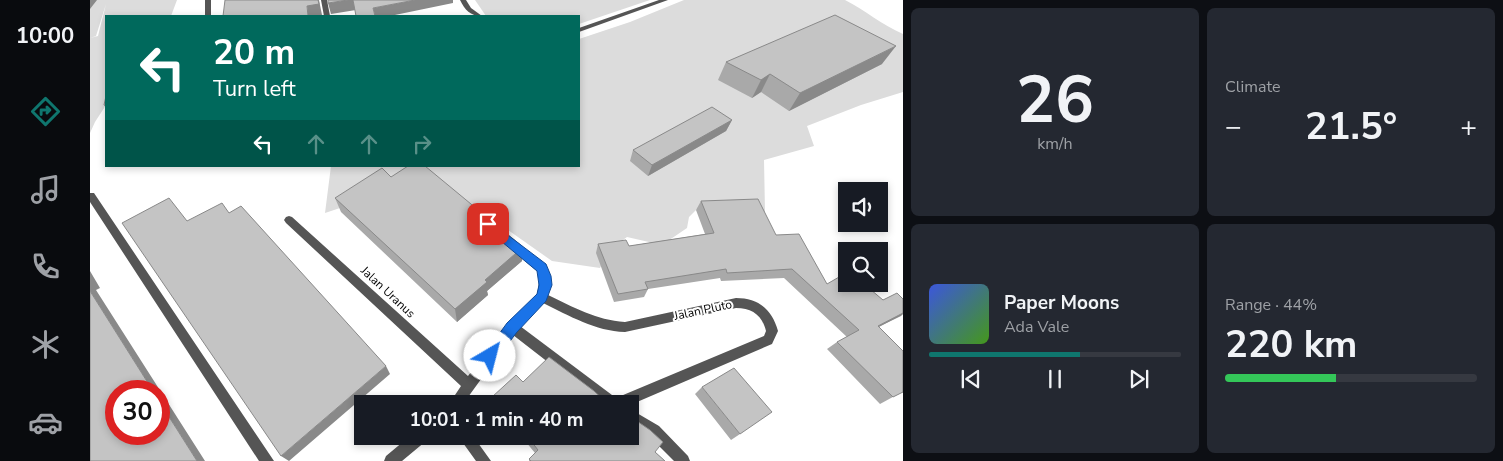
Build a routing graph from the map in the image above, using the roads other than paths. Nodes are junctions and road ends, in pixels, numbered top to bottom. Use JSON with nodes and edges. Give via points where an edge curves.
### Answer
{"nodes":[{"id":1,"x":208,"y":0,"type":"edge"},
{"id":2,"x":324,"y":0,"type":"edge"},
{"id":3,"x":463,"y":0,"type":"edge"},
{"id":4,"x":665,"y":0,"type":"edge"},
{"id":5,"x":208,"y":15,"type":"edge"},
{"id":6,"x":327,"y":15,"type":"edge"},
{"id":7,"x":477,"y":15,"type":"edge"},
{"id":8,"x":580,"y":30,"type":"edge"},
{"id":9,"x":91,"y":196,"type":"dead end"},
{"id":10,"x":289,"y":220,"type":"dead end"},
{"id":11,"x":505,"y":238,"type":"edge"},
{"id":12,"x":542,"y":297,"type":"junction"},
{"id":13,"x":512,"y":327,"type":"junction"},
{"id":14,"x":469,"y":385,"type":"junction"},
{"id":15,"x":462,"y":395,"type":"edge"},
{"id":16,"x":601,"y":395,"type":"edge"},
{"id":17,"x":639,"y":395,"type":"edge"},
{"id":18,"x":639,"y":421,"type":"edge"},
{"id":19,"x":410,"y":445,"type":"edge"},
{"id":20,"x":472,"y":445,"type":"edge"},
{"id":21,"x":267,"y":461,"type":"edge"},
{"id":22,"x":391,"y":461,"type":"edge"},
{"id":23,"x":484,"y":461,"type":"edge"},
{"id":24,"x":683,"y":461,"type":"edge"}],
"edges":[{"from":1,"to":5,"type":"street"},
{"from":2,"to":6,"type":"street"},
{"from":3,"to":7,"type":"street"},
{"from":4,"to":8,"type":"street"},
{"from":9,"to":21,"type":"street"},
{"from":10,"to":14,"type":"street","name":"Jalan Uranus"},
{"from":11,"to":12,"type":"street","via":[[541,268],[545,276]]},
{"from":12,"to":13,"type":"street"},
{"from":12,"to":17,"type":"street","name":"Jalan Pluto","via":[[611,327],[743,302],[756,307],[768,318],[772,331],[768,340]]},
{"from":13,"to":14,"type":"street"},
{"from":13,"to":16,"type":"street"},
{"from":14,"to":15,"type":"street"},
{"from":18,"to":24,"type":"street","via":[[654,431]]},
{"from":19,"to":22,"type":"street"},
{"from":20,"to":23,"type":"street"}]}
